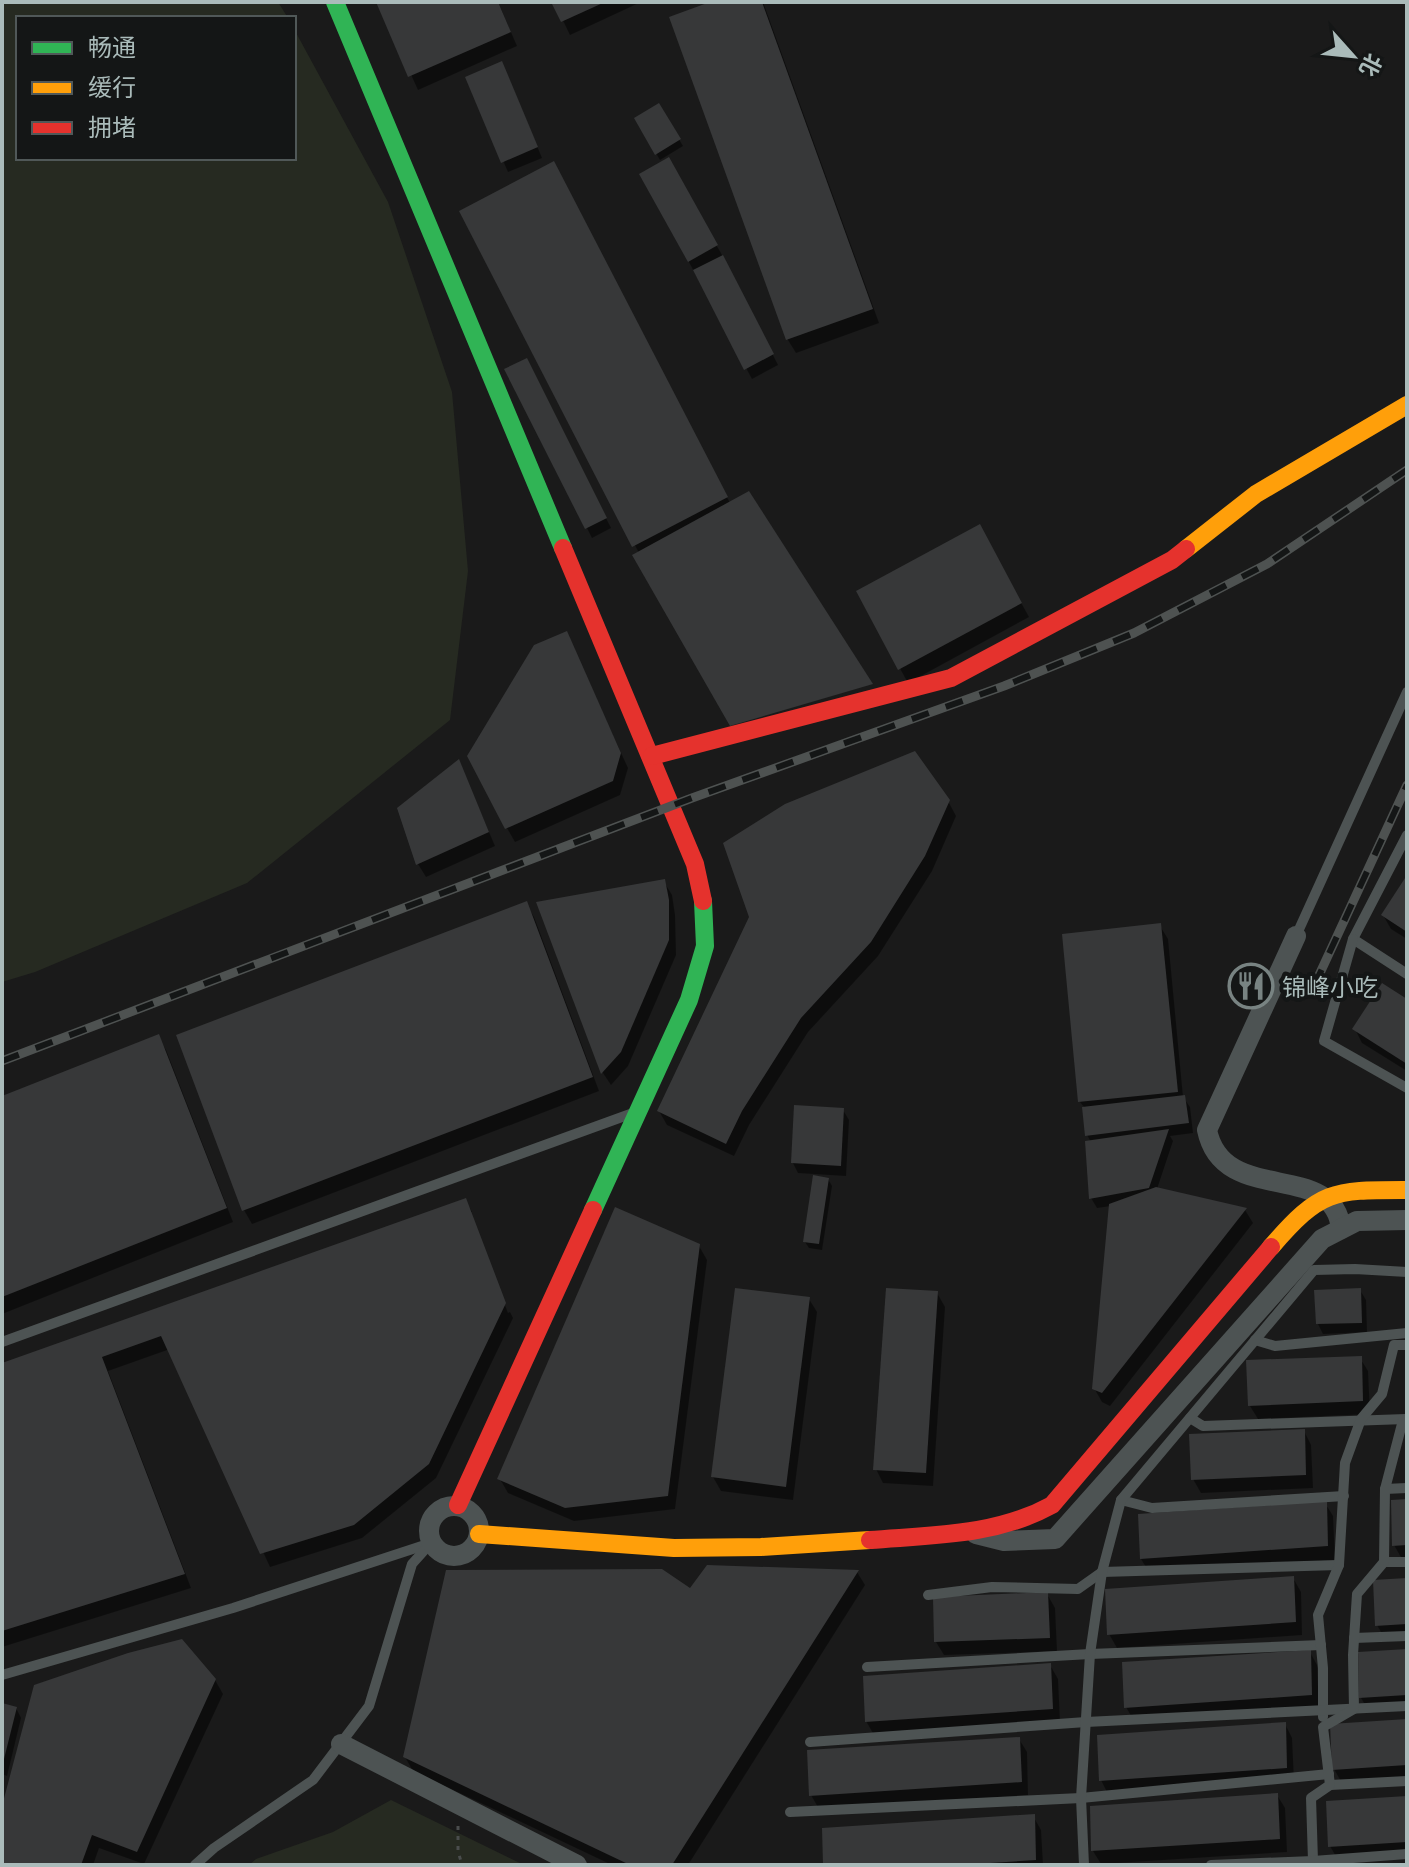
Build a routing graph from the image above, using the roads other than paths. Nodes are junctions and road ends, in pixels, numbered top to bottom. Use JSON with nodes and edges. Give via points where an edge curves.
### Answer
{"nodes":[{"id":1,"x":335,"y":2,"type":"edge"},
{"id":2,"x":1407,"y":405,"type":"edge"},
{"id":3,"x":1407,"y":692,"type":"edge"},
{"id":4,"x":652,"y":756,"type":"junction"},
{"id":5,"x":1407,"y":835,"type":"edge"},
{"id":6,"x":1296,"y":936,"type":"joint"},
{"id":7,"x":1353,"y":939,"type":"junction"},
{"id":8,"x":1407,"y":974,"type":"edge"},
{"id":9,"x":1407,"y":1088,"type":"edge"},
{"id":10,"x":638,"y":1110,"type":"junction"},
{"id":11,"x":1352,"y":1190,"type":"joint"},
{"id":12,"x":1407,"y":1190,"type":"edge"},
{"id":13,"x":1315,"y":1193,"type":"junction"},
{"id":14,"x":1407,"y":1220,"type":"edge"},
{"id":15,"x":1341,"y":1229,"type":"junction"},
{"id":16,"x":1407,"y":1272,"type":"edge"},
{"id":17,"x":1407,"y":1333,"type":"edge"},
{"id":18,"x":1255,"y":1340,"type":"junction"},
{"id":19,"x":2,"y":1342,"type":"edge"},
{"id":20,"x":1407,"y":1345,"type":"edge"},
{"id":21,"x":1190,"y":1418,"type":"junction"},
{"id":22,"x":1361,"y":1419,"type":"junction"},
{"id":23,"x":1405,"y":1420,"type":"edge"},
{"id":24,"x":1407,"y":1488,"type":"edge"},
{"id":25,"x":1385,"y":1489,"type":"junction"},
{"id":26,"x":1344,"y":1496,"type":"junction"},
{"id":27,"x":1121,"y":1500,"type":"junction"},
{"id":28,"x":458,"y":1505,"type":"junction"},
{"id":29,"x":969,"y":1532,"type":"junction"},
{"id":30,"x":479,"y":1534,"type":"junction"},
{"id":31,"x":431,"y":1543,"type":"junction"},
{"id":32,"x":1384,"y":1562,"type":"junction"},
{"id":33,"x":1407,"y":1562,"type":"edge"},
{"id":34,"x":1339,"y":1565,"type":"junction"},
{"id":35,"x":1102,"y":1572,"type":"junction"},
{"id":36,"x":928,"y":1595,"type":"dead end"},
{"id":37,"x":1407,"y":1636,"type":"edge"},
{"id":38,"x":1354,"y":1638,"type":"junction"},
{"id":39,"x":1321,"y":1645,"type":"junction"},
{"id":40,"x":1090,"y":1654,"type":"junction"},
{"id":41,"x":867,"y":1667,"type":"dead end"},
{"id":42,"x":2,"y":1675,"type":"edge"},
{"id":43,"x":1407,"y":1706,"type":"edge"},
{"id":44,"x":1354,"y":1709,"type":"junction"},
{"id":45,"x":1323,"y":1710,"type":"junction"},
{"id":46,"x":1086,"y":1722,"type":"junction"},
{"id":47,"x":1323,"y":1727,"type":"junction"},
{"id":48,"x":810,"y":1742,"type":"dead end"},
{"id":49,"x":341,"y":1744,"type":"junction"},
{"id":50,"x":1329,"y":1779,"type":"junction"},
{"id":51,"x":1407,"y":1781,"type":"edge"},
{"id":52,"x":1081,"y":1798,"type":"junction"},
{"id":53,"x":790,"y":1812,"type":"dead end"},
{"id":54,"x":1407,"y":1854,"type":"edge"},
{"id":55,"x":1313,"y":1861,"type":"junction"},
{"id":56,"x":195,"y":1865,"type":"edge"},
{"id":57,"x":577,"y":1865,"type":"edge"},
{"id":58,"x":1084,"y":1865,"type":"edge"},
{"id":59,"x":1211,"y":1865,"type":"edge"}],
"edges":[{"from":1,"to":4,"type":"street"},
{"from":2,"to":4,"type":"street","via":[[1256,494],[1172,560],[951,678]]},
{"from":3,"to":6,"type":"lane"},
{"from":4,"to":10,"type":"street","via":[[695,864],[705,946],[689,1000]]},
{"from":5,"to":7,"type":"lane"},
{"from":6,"to":13,"type":"street","via":[[1207,1130],[1217,1157],[1235,1170]]},
{"from":7,"to":8,"type":"lane"},
{"from":7,"to":9,"type":"lane","via":[[1324,1041]]},
{"from":10,"to":19,"type":"lane"},
{"from":10,"to":28,"type":"street"},
{"from":11,"to":12,"type":"street"},
{"from":11,"to":13,"type":"street"},
{"from":13,"to":15,"type":"street","via":[[1339,1214]]},
{"from":13,"to":29,"type":"street","via":[[1052,1505],[1010,1524]]},
{"from":14,"to":15,"type":"street","via":[[1357,1221]]},
{"from":15,"to":29,"type":"street","via":[[1322,1239],[1055,1539],[1004,1541]]},
{"from":16,"to":18,"type":"lane","via":[[1314,1270]]},
{"from":17,"to":18,"type":"lane","via":[[1275,1346]]},
{"from":18,"to":21,"type":"lane"},
{"from":20,"to":22,"type":"lane","via":[[1394,1345],[1382,1394]]},
{"from":21,"to":22,"type":"lane","via":[[1203,1426]]},
{"from":21,"to":27,"type":"lane"},
{"from":22,"to":23,"type":"lane"},
{"from":22,"to":26,"type":"lane","via":[[1345,1463]]},
{"from":23,"to":25,"type":"lane"},
{"from":24,"to":25,"type":"lane"},
{"from":25,"to":32,"type":"lane"},
{"from":26,"to":27,"type":"lane","via":[[1152,1508]]},
{"from":26,"to":34,"type":"lane"},
{"from":27,"to":35,"type":"lane"},
{"from":28,"to":30,"type":"street","via":[[472,1512]]},
{"from":28,"to":31,"type":"street","via":[[436,1513],[429,1527]]},
{"from":29,"to":30,"type":"street","via":[[673,1548]]},
{"from":30,"to":31,"type":"street","via":[[473,1549],[459,1556],[443,1554]]},
{"from":31,"to":42,"type":"lane"},
{"from":31,"to":49,"type":"lane","via":[[412,1564],[369,1706]]},
{"from":32,"to":33,"type":"lane"},
{"from":32,"to":38,"type":"lane","via":[[1357,1594]]},
{"from":34,"to":35,"type":"lane"},
{"from":34,"to":39,"type":"lane","via":[[1318,1615]]},
{"from":35,"to":36,"type":"lane","via":[[1078,1589],[992,1587]]},
{"from":35,"to":40,"type":"lane"},
{"from":37,"to":38,"type":"lane"},
{"from":38,"to":44,"type":"lane"},
{"from":39,"to":40,"type":"lane"},
{"from":39,"to":45,"type":"lane"},
{"from":40,"to":41,"type":"lane"},
{"from":40,"to":46,"type":"lane"},
{"from":43,"to":44,"type":"lane"},
{"from":44,"to":45,"type":"lane"},
{"from":44,"to":47,"type":"lane"},
{"from":45,"to":46,"type":"lane"},
{"from":45,"to":47,"type":"lane"},
{"from":46,"to":48,"type":"lane"},
{"from":46,"to":52,"type":"lane"},
{"from":47,"to":50,"type":"lane"},
{"from":49,"to":56,"type":"lane","via":[[313,1780]]},
{"from":49,"to":57,"type":"street"},
{"from":50,"to":51,"type":"lane"},
{"from":50,"to":52,"type":"lane"},
{"from":50,"to":55,"type":"lane","via":[[1311,1798]]},
{"from":52,"to":53,"type":"lane"},
{"from":52,"to":58,"type":"lane"},
{"from":54,"to":55,"type":"lane"},
{"from":55,"to":59,"type":"lane"}]}
